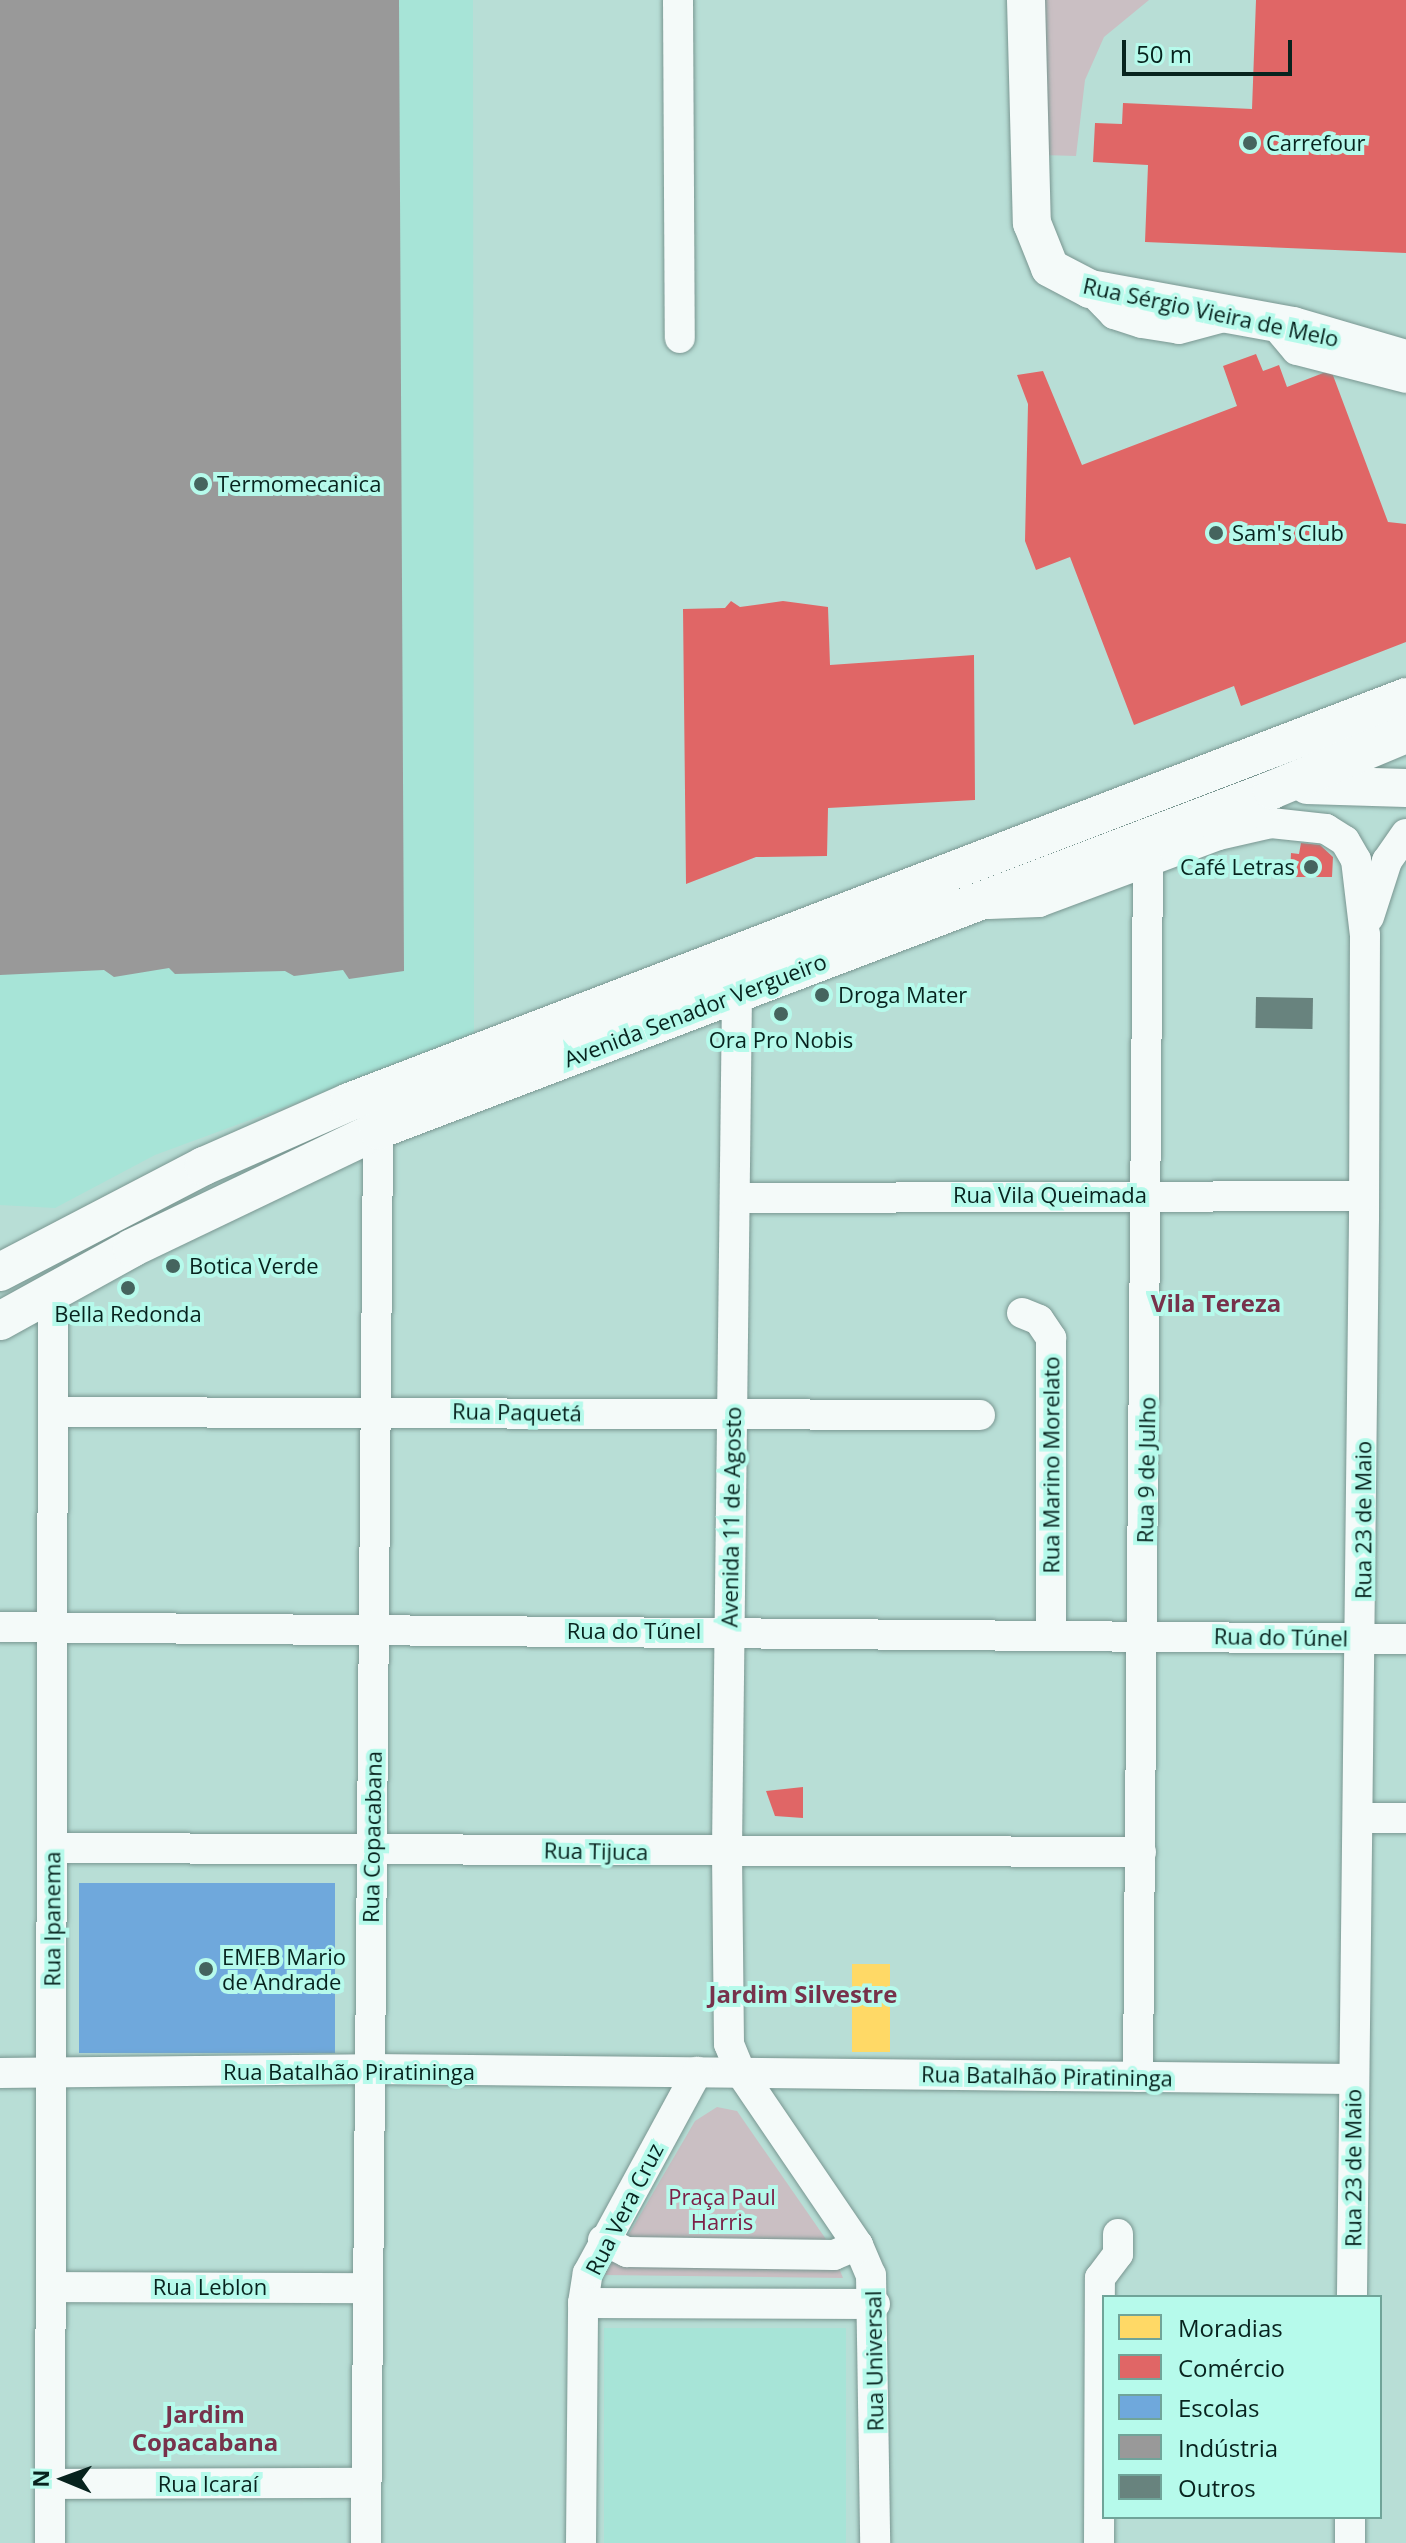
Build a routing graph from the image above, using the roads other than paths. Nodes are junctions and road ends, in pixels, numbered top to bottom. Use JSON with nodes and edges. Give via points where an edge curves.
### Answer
{"nodes":[{"id":1,"x":678,"y":0,"type":"edge"},
{"id":2,"x":1026,"y":0,"type":"edge"},
{"id":3,"x":1274,"y":323,"type":"junction"},
{"id":4,"x":680,"y":338,"type":"dead end"},
{"id":5,"x":1406,"y":359,"type":"edge"},
{"id":6,"x":1406,"y":378,"type":"edge"},
{"id":7,"x":1406,"y":697,"type":"edge"},
{"id":8,"x":1406,"y":734,"type":"edge"},
{"id":9,"x":1406,"y":788,"type":"edge"},
{"id":10,"x":1272,"y":790,"type":"junction"},
{"id":11,"x":1406,"y":834,"type":"edge"},
{"id":12,"x":1148,"y":863,"type":"junction"},
{"id":13,"x":971,"y":903,"type":"junction"},
{"id":14,"x":1365,"y":935,"type":"junction"},
{"id":15,"x":730,"y":978,"type":"junction"},
{"id":16,"x":378,"y":1130,"type":"junction"},
{"id":17,"x":1148,"y":1194,"type":"junction"},
{"id":18,"x":1364,"y":1196,"type":"junction"},
{"id":19,"x":737,"y":1198,"type":"junction"},
{"id":20,"x":0,"y":1272,"type":"edge"},
{"id":21,"x":53,"y":1294,"type":"junction"},
{"id":22,"x":1022,"y":1313,"type":"dead end"},
{"id":23,"x":0,"y":1321,"type":"edge"},
{"id":24,"x":376,"y":1411,"type":"junction"},
{"id":25,"x":53,"y":1412,"type":"junction"},
{"id":26,"x":733,"y":1415,"type":"junction"},
{"id":27,"x":980,"y":1415,"type":"dead end"},
{"id":28,"x":0,"y":1627,"type":"edge"},
{"id":29,"x":52,"y":1627,"type":"junction"},
{"id":30,"x":374,"y":1630,"type":"junction"},
{"id":31,"x":729,"y":1632,"type":"junction"},
{"id":32,"x":1051,"y":1633,"type":"junction"},
{"id":33,"x":1144,"y":1634,"type":"junction"},
{"id":34,"x":1363,"y":1639,"type":"junction"},
{"id":35,"x":1406,"y":1639,"type":"edge"},
{"id":36,"x":1359,"y":1818,"type":"junction"},
{"id":37,"x":1406,"y":1818,"type":"edge"},
{"id":38,"x":372,"y":1847,"type":"junction"},
{"id":39,"x":52,"y":1848,"type":"junction"},
{"id":40,"x":1141,"y":1852,"type":"junction"},
{"id":41,"x":727,"y":1853,"type":"junction"},
{"id":42,"x":370,"y":2069,"type":"junction"},
{"id":43,"x":697,"y":2072,"type":"junction"},
{"id":44,"x":0,"y":2073,"type":"edge"},
{"id":45,"x":741,"y":2073,"type":"junction"},
{"id":46,"x":51,"y":2076,"type":"junction"},
{"id":47,"x":1138,"y":2077,"type":"junction"},
{"id":48,"x":1353,"y":2079,"type":"junction"},
{"id":49,"x":1118,"y":2234,"type":"dead end"},
{"id":50,"x":603,"y":2240,"type":"junction"},
{"id":51,"x":858,"y":2245,"type":"junction"},
{"id":52,"x":51,"y":2287,"type":"junction"},
{"id":53,"x":368,"y":2288,"type":"junction"},
{"id":54,"x":1352,"y":2295,"type":"edge"},
{"id":55,"x":583,"y":2303,"type":"junction"},
{"id":56,"x":875,"y":2304,"type":"junction"},
{"id":57,"x":366,"y":2483,"type":"junction"},
{"id":58,"x":50,"y":2484,"type":"junction"},
{"id":59,"x":1350,"y":2519,"type":"edge"},
{"id":60,"x":50,"y":2543,"type":"edge"},
{"id":61,"x":366,"y":2543,"type":"edge"},
{"id":62,"x":581,"y":2543,"type":"edge"},
{"id":63,"x":875,"y":2543,"type":"edge"},
{"id":64,"x":1099,"y":2543,"type":"edge"},
{"id":65,"x":1350,"y":2543,"type":"edge"}],
"edges":[{"from":1,"to":4,"type":"street"},
{"from":2,"to":3,"type":"main road","name":"Rua Sérgio Vieira de Melo","via":[[1034,234],[1050,268],[1090,289]]},
{"from":3,"to":5,"type":"main road","name":"Rua Sérgio Vieira de Melo"},
{"from":3,"to":6,"type":"street","via":[[1297,350]]},
{"from":7,"to":15,"type":"main road","name":"Avenida Senador Vergueiro"},
{"from":8,"to":10,"type":"main road","name":"Avenida Senador Vergueiro"},
{"from":9,"to":10,"type":"main road","via":[[1342,782]]},
{"from":10,"to":13,"type":"main road","name":"Avenida Senador Vergueiro"},
{"from":11,"to":14,"type":"street","name":"Rua 23 de Maio","via":[[1387,861]]},
{"from":12,"to":13,"type":"street","via":[[1039,902]]},
{"from":12,"to":14,"type":"street","name":"Rua 23 de Maio","via":[[1264,824],[1314,825],[1340,837],[1356,860]]},
{"from":12,"to":17,"type":"street","name":"Rua 9 de Julho"},
{"from":13,"to":15,"type":"main road","name":"Avenida Senador Vergueiro"},
{"from":14,"to":18,"type":"street","name":"Rua 23 de Maio"},
{"from":15,"to":16,"type":"main road","name":"Avenida Senador Vergueiro"},
{"from":15,"to":19,"type":"street","name":"Avenida 11 de Agosto"},
{"from":15,"to":20,"type":"main road","name":"Avenida Senador Vergueiro","via":[[314,1117],[204,1166]]},
{"from":16,"to":21,"type":"main road","name":"Avenida Senador Vergueiro","via":[[132,1248]]},
{"from":16,"to":24,"type":"street","name":"Rua Copacabana"},
{"from":17,"to":18,"type":"street","name":"Rua Vila Queimada"},
{"from":17,"to":19,"type":"street","name":"Rua Vila Queimada"},
{"from":17,"to":33,"type":"street","name":"Rua 9 de Julho"},
{"from":18,"to":34,"type":"street","name":"Rua 23 de Maio"},
{"from":19,"to":26,"type":"street","name":"Avenida 11 de Agosto"},
{"from":21,"to":23,"type":"main road","name":"Avenida Senador Vergueiro"},
{"from":21,"to":25,"type":"street","name":"Rua Ipanema"},
{"from":22,"to":32,"type":"street","name":"Rua Marino Morelato","via":[[1039,1320],[1051,1338]]},
{"from":24,"to":25,"type":"street","name":"Rua Paquetá"},
{"from":24,"to":26,"type":"street","name":"Rua Paquetá"},
{"from":24,"to":30,"type":"street","name":"Rua Copacabana"},
{"from":25,"to":29,"type":"street","name":"Rua Ipanema"},
{"from":26,"to":27,"type":"street","name":"Rua Paquetá"},
{"from":26,"to":31,"type":"street","name":"Avenida 11 de Agosto"},
{"from":28,"to":29,"type":"street","name":"Rua do Túnel"},
{"from":29,"to":30,"type":"street","name":"Rua do Túnel"},
{"from":29,"to":39,"type":"street","name":"Rua Ipanema"},
{"from":30,"to":31,"type":"street","name":"Rua do Túnel"},
{"from":30,"to":38,"type":"street","name":"Rua Copacabana"},
{"from":31,"to":32,"type":"street","name":"Rua do Túnel"},
{"from":31,"to":41,"type":"street","name":"Avenida 11 de Agosto"},
{"from":32,"to":33,"type":"street","name":"Rua do Túnel"},
{"from":33,"to":34,"type":"street","name":"Rua do Túnel"},
{"from":33,"to":40,"type":"street","name":"Rua 9 de Julho"},
{"from":34,"to":35,"type":"street","name":"Rua do Túnel"},
{"from":34,"to":36,"type":"street","name":"Rua 23 de Maio"},
{"from":36,"to":37,"type":"street"},
{"from":36,"to":48,"type":"street","name":"Rua 23 de Maio"},
{"from":38,"to":39,"type":"street","name":"Rua Tijuca"},
{"from":38,"to":41,"type":"street","name":"Rua Tijuca"},
{"from":38,"to":42,"type":"street","name":"Rua Copacabana"},
{"from":39,"to":46,"type":"street","name":"Rua Ipanema"},
{"from":40,"to":41,"type":"street","name":"Rua Tijuca"},
{"from":40,"to":47,"type":"street","name":"Rua 9 de Julho"},
{"from":41,"to":45,"type":"street","name":"Avenida 11 de Agosto","via":[[729,2044]]},
{"from":42,"to":43,"type":"street","name":"Rua Batalhão Piratininga"},
{"from":42,"to":46,"type":"street","name":"Rua Batalhão Piratininga"},
{"from":42,"to":53,"type":"street","name":"Rua Copacabana"},
{"from":43,"to":45,"type":"street"},
{"from":43,"to":50,"type":"street","name":"Rua Vera Cruz"},
{"from":44,"to":46,"type":"street","name":"Rua Batalhão Piratininga"},
{"from":45,"to":47,"type":"street","name":"Rua Batalhão Piratininga"},
{"from":45,"to":51,"type":"street","name":"Rua Universal"},
{"from":46,"to":52,"type":"street","name":"Rua Ipanema"},
{"from":47,"to":48,"type":"street","name":"Rua Batalhão Piratininga"},
{"from":48,"to":54,"type":"street","name":"Rua 23 de Maio"},
{"from":49,"to":64,"type":"street","via":[[1118,2254],[1100,2278]]},
{"from":50,"to":51,"type":"street","via":[[627,2252],[834,2255]]},
{"from":50,"to":55,"type":"street","name":"Rua Vera Cruz","via":[[588,2273]]},
{"from":51,"to":56,"type":"street","name":"Rua Universal","via":[[871,2275]]},
{"from":52,"to":53,"type":"street","name":"Rua Leblon"},
{"from":52,"to":58,"type":"street","name":"Rua Ipanema"},
{"from":53,"to":57,"type":"street","name":"Rua Copacabana"},
{"from":55,"to":56,"type":"street"},
{"from":55,"to":62,"type":"street","name":"Rua Vera Cruz"},
{"from":56,"to":63,"type":"street","name":"Rua Universal"},
{"from":57,"to":58,"type":"street","name":"Rua Icaraí"},
{"from":57,"to":61,"type":"street","name":"Rua Copacabana"},
{"from":58,"to":60,"type":"street","name":"Rua Ipanema"},
{"from":59,"to":65,"type":"street"}]}
